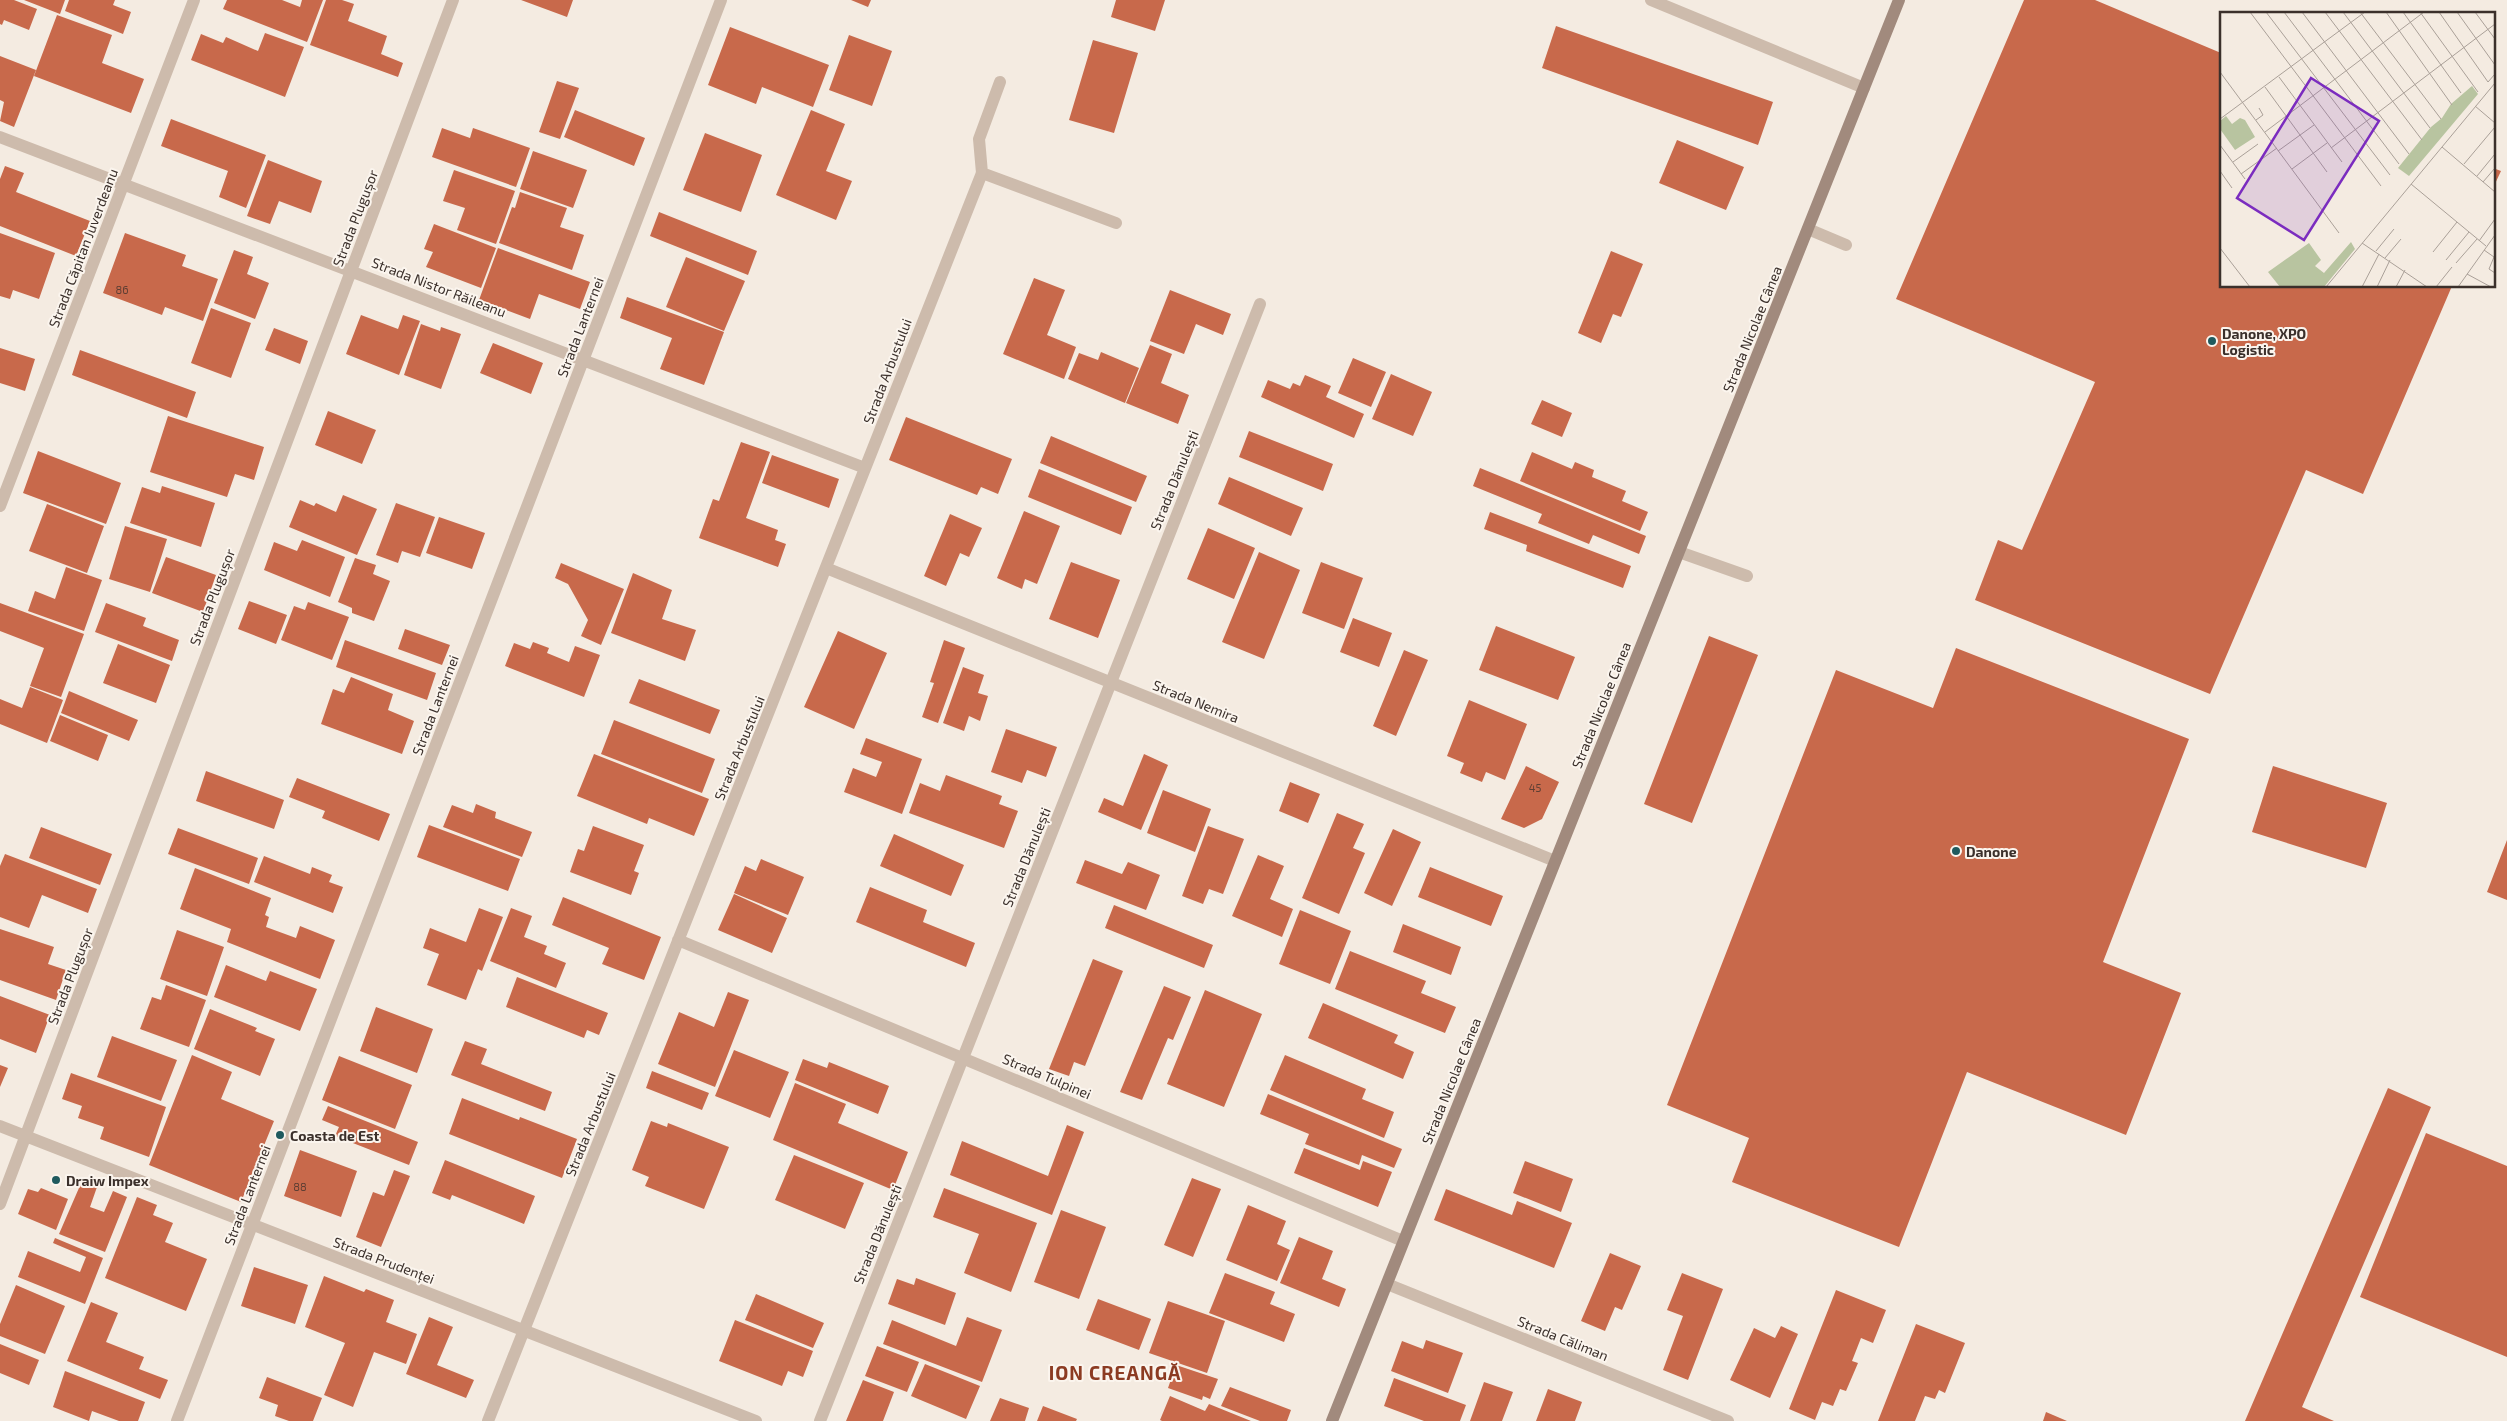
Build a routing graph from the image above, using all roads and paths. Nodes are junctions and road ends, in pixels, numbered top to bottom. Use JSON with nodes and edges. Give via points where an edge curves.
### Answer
{"nodes":[{"id":1,"x":194,"y":0,"type":"edge"},
{"id":2,"x":453,"y":0,"type":"edge"},
{"id":3,"x":721,"y":0,"type":"edge"},
{"id":4,"x":1651,"y":0,"type":"edge"},
{"id":5,"x":1899,"y":0,"type":"edge"},
{"id":6,"x":1000,"y":82,"type":"dead end"},
{"id":7,"x":1864,"y":88,"type":"junction"},
{"id":8,"x":0,"y":137,"type":"edge"},
{"id":9,"x":982,"y":173,"type":"junction"},
{"id":10,"x":123,"y":184,"type":"junction"},
{"id":11,"x":1116,"y":223,"type":"dead end"},
{"id":12,"x":1808,"y":229,"type":"junction"},
{"id":13,"x":1846,"y":245,"type":"dead end"},
{"id":14,"x":351,"y":270,"type":"junction"},
{"id":15,"x":1260,"y":304,"type":"dead end"},
{"id":16,"x":584,"y":359,"type":"junction"},
{"id":17,"x":865,"y":468,"type":"junction"},
{"id":18,"x":0,"y":506,"type":"edge"},
{"id":19,"x":1679,"y":552,"type":"junction"},
{"id":20,"x":826,"y":568,"type":"junction"},
{"id":21,"x":1747,"y":576,"type":"dead end"},
{"id":22,"x":1111,"y":683,"type":"junction"},
{"id":23,"x":1555,"y":861,"type":"junction"},
{"id":24,"x":678,"y":940,"type":"junction"},
{"id":25,"x":963,"y":1057,"type":"junction"},
{"id":26,"x":0,"y":1126,"type":"edge"},
{"id":27,"x":26,"y":1137,"type":"junction"},
{"id":28,"x":0,"y":1204,"type":"edge"},
{"id":29,"x":251,"y":1224,"type":"junction"},
{"id":30,"x":1404,"y":1241,"type":"junction"},
{"id":31,"x":1386,"y":1284,"type":"junction"},
{"id":32,"x":524,"y":1331,"type":"junction"},
{"id":33,"x":177,"y":1421,"type":"edge"},
{"id":34,"x":488,"y":1421,"type":"edge"},
{"id":35,"x":756,"y":1421,"type":"edge"},
{"id":36,"x":820,"y":1421,"type":"edge"},
{"id":37,"x":1332,"y":1421,"type":"edge"},
{"id":38,"x":1728,"y":1421,"type":"edge"}],
"edges":[{"from":1,"to":10,"type":"street","name":"Strada Căpitan Juverdeanu"},
{"from":2,"to":14,"type":"street","name":"Strada Plugușor"},
{"from":3,"to":16,"type":"street","name":"Strada Lanternei"},
{"from":4,"to":7,"type":"street"},
{"from":5,"to":7,"type":"street","name":"Strada Nicolae Cânea"},
{"from":6,"to":9,"type":"street","name":"Strada Arbustului","via":[[979,138]]},
{"from":7,"to":12,"type":"street","name":"Strada Nicolae Cânea"},
{"from":8,"to":10,"type":"street","name":"Strada Nistor Răileanu"},
{"from":9,"to":11,"type":"street"},
{"from":9,"to":17,"type":"street","name":"Strada Arbustului"},
{"from":10,"to":14,"type":"street","name":"Strada Nistor Răileanu"},
{"from":10,"to":18,"type":"street","name":"Strada Căpitan Juverdeanu"},
{"from":12,"to":13,"type":"street"},
{"from":12,"to":19,"type":"street","name":"Strada Nicolae Cânea"},
{"from":14,"to":16,"type":"street","name":"Strada Nistor Răileanu"},
{"from":14,"to":27,"type":"street","name":"Strada Plugușor"},
{"from":15,"to":22,"type":"street","name":"Strada Dănulești"},
{"from":16,"to":17,"type":"street","name":"Strada Nistor Răileanu"},
{"from":16,"to":29,"type":"street","name":"Strada Lanternei"},
{"from":17,"to":20,"type":"street","name":"Strada Arbustului"},
{"from":19,"to":21,"type":"street"},
{"from":19,"to":23,"type":"street","name":"Strada Nicolae Cânea"},
{"from":20,"to":22,"type":"street","name":"Strada Nemira"},
{"from":20,"to":24,"type":"street","name":"Strada Arbustului"},
{"from":22,"to":23,"type":"street","name":"Strada Nemira"},
{"from":22,"to":25,"type":"street","name":"Strada Dănulești"},
{"from":23,"to":30,"type":"street","name":"Strada Nicolae Cânea"},
{"from":24,"to":25,"type":"street","name":"Strada Tulpinei"},
{"from":24,"to":32,"type":"street","name":"Strada Arbustului"},
{"from":25,"to":30,"type":"street","name":"Strada Tulpinei"},
{"from":25,"to":36,"type":"street","name":"Strada Dănulești"},
{"from":26,"to":27,"type":"street","name":"Strada Prudenței"},
{"from":27,"to":28,"type":"street","name":"Strada Plugușor"},
{"from":27,"to":29,"type":"street","name":"Strada Prudenței"},
{"from":29,"to":32,"type":"street","name":"Strada Prudenței"},
{"from":29,"to":33,"type":"street","name":"Strada Lanternei"},
{"from":30,"to":31,"type":"street","name":"Strada Nicolae Cânea"},
{"from":31,"to":37,"type":"street","name":"Strada Nicolae Cânea"},
{"from":31,"to":38,"type":"street","name":"Strada Căliman"},
{"from":32,"to":34,"type":"street","name":"Strada Arbustului"},
{"from":32,"to":35,"type":"street","name":"Strada Prudenței"}]}
